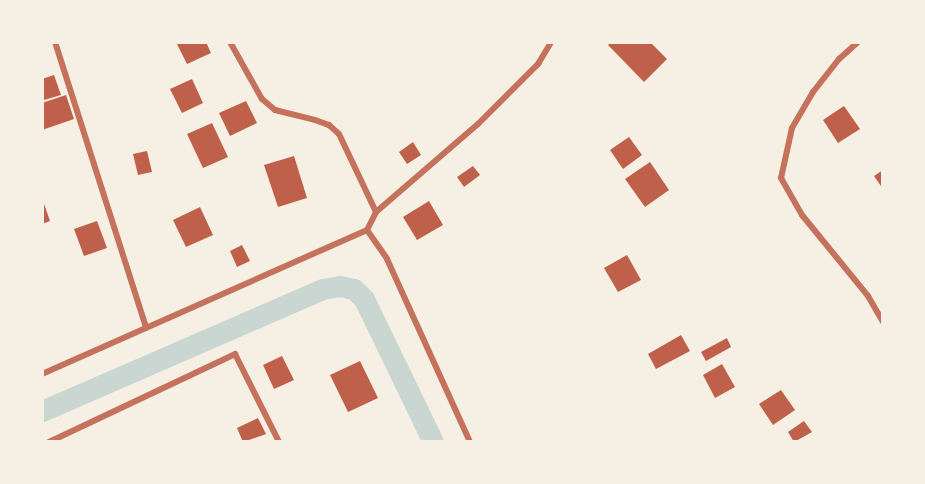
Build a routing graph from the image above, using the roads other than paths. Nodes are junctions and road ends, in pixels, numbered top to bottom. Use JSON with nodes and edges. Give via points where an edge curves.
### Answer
{"nodes":[{"id":1,"x":55,"y":42,"type":"edge"},
{"id":2,"x":230,"y":42,"type":"edge"},
{"id":3,"x":551,"y":42,"type":"edge"},
{"id":4,"x":858,"y":42,"type":"edge"},
{"id":5,"x":376,"y":212,"type":"junction"},
{"id":6,"x":367,"y":230,"type":"junction"},
{"id":7,"x":883,"y":322,"type":"edge"},
{"id":8,"x":146,"y":328,"type":"junction"},
{"id":9,"x":42,"y":374,"type":"edge"},
{"id":10,"x":52,"y":441,"type":"edge"},
{"id":11,"x":279,"y":442,"type":"edge"},
{"id":12,"x":470,"y":442,"type":"edge"}],
"edges":[{"from":1,"to":8,"type":"street"},
{"from":2,"to":5,"type":"street","via":[[262,99],[275,110],[315,120],[339,134]]},
{"from":3,"to":5,"type":"street","via":[[538,64],[478,124]]},
{"from":4,"to":7,"type":"street","via":[[838,59],[792,128],[781,178],[802,215],[868,296]]},
{"from":5,"to":6,"type":"street"},
{"from":6,"to":8,"type":"street"},
{"from":6,"to":12,"type":"street","via":[[387,259]]},
{"from":8,"to":9,"type":"street"},
{"from":10,"to":11,"type":"street","via":[[235,354]]}]}
